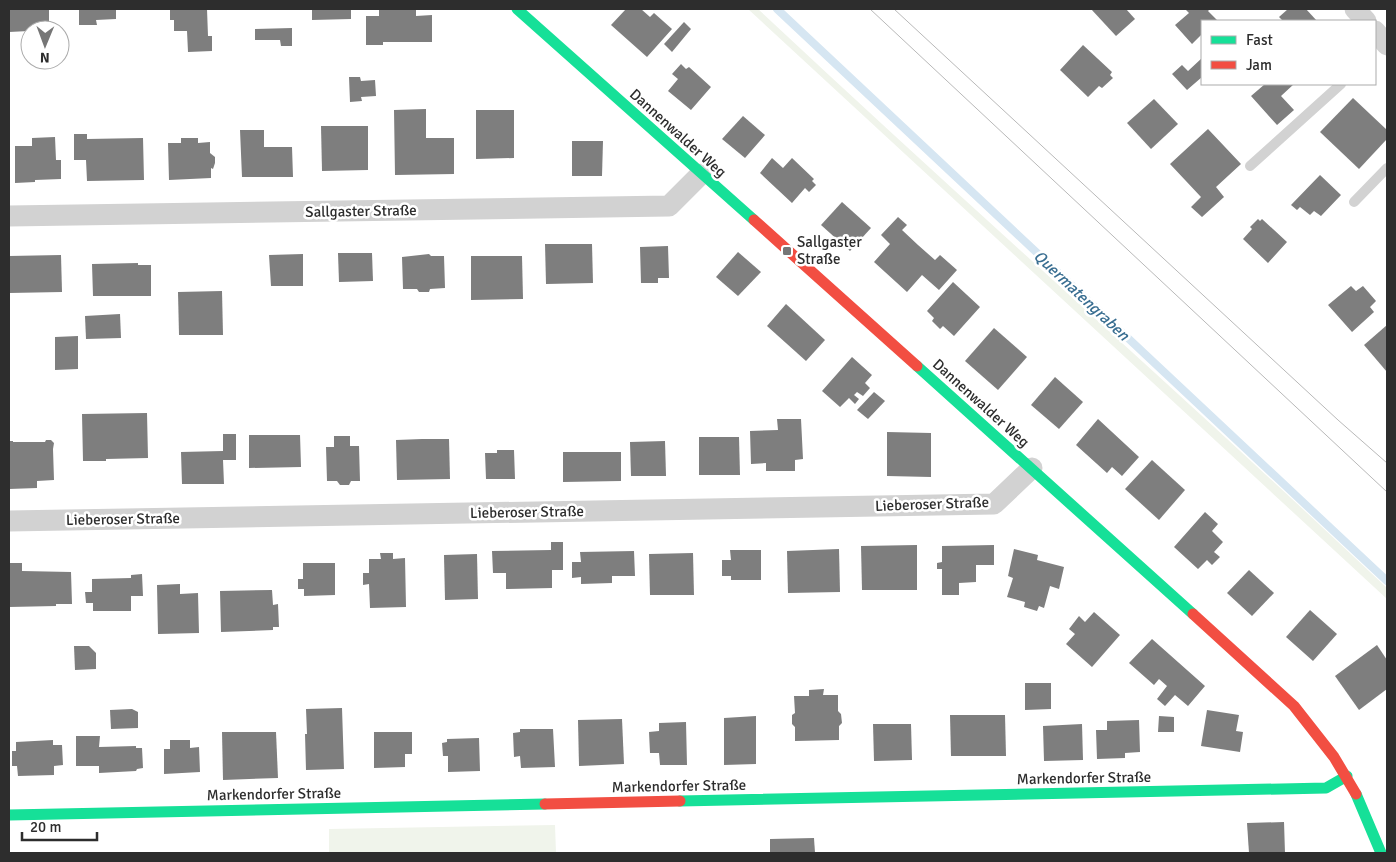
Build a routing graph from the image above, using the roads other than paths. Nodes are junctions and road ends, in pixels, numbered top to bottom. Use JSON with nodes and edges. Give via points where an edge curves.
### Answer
{"nodes":[{"id":1,"x":517,"y":9,"type":"edge"},
{"id":2,"x":1355,"y":9,"type":"edge"},
{"id":3,"x":1365,"y":20,"type":"edge"},
{"id":4,"x":1340,"y":85,"type":"edge"},
{"id":5,"x":1250,"y":166,"type":"dead end"},
{"id":6,"x":1387,"y":168,"type":"edge"},
{"id":7,"x":701,"y":174,"type":"junction"},
{"id":8,"x":1354,"y":202,"type":"dead end"},
{"id":9,"x":9,"y":216,"type":"edge"},
{"id":10,"x":1032,"y":468,"type":"junction"},
{"id":11,"x":9,"y":521,"type":"edge"},
{"id":12,"x":1347,"y":776,"type":"junction"},
{"id":13,"x":9,"y":815,"type":"edge"},
{"id":14,"x":1381,"y":853,"type":"edge"}],
"edges":[{"from":1,"to":7,"type":"street","name":"Dannenwalder Weg"},
{"from":2,"to":3,"type":"street"},
{"from":4,"to":5,"type":"lane"},
{"from":6,"to":8,"type":"lane"},
{"from":7,"to":9,"type":"street","name":"Sallgaster Straße","via":[[669,206]]},
{"from":7,"to":10,"type":"street","name":"Dannenwalder Weg"},
{"from":10,"to":11,"type":"street","name":"Lieberoser Straße","via":[[994,504]]},
{"from":10,"to":12,"type":"street","name":"Dannenwalder Weg","via":[[1294,706],[1330,749]]},
{"from":12,"to":13,"type":"street","name":"Markendorfer Straße","via":[[1326,788]]},
{"from":12,"to":14,"type":"street","name":"Dannenwalder Weg"}]}
